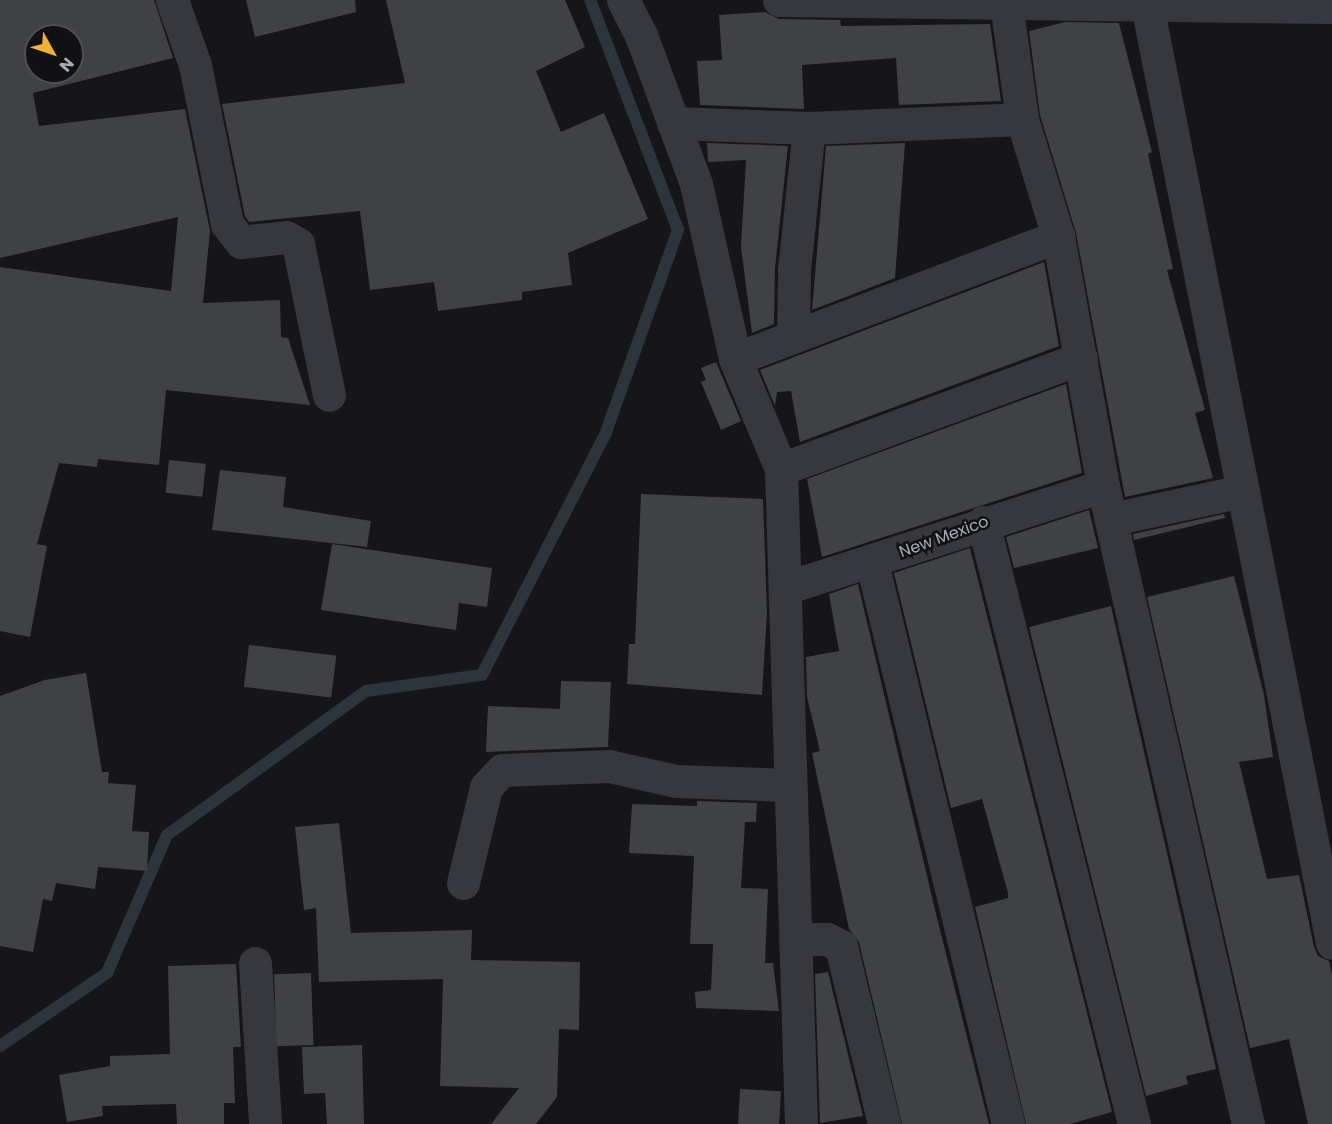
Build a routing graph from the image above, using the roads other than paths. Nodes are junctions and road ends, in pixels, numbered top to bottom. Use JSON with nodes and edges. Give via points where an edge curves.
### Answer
{"nodes":[{"id":1,"x":172,"y":0,"type":"edge"},
{"id":2,"x":623,"y":0,"type":"edge"},
{"id":3,"x":779,"y":0,"type":"edge"},
{"id":4,"x":1006,"y":3,"type":"junction"},
{"id":5,"x":1147,"y":5,"type":"junction"},
{"id":6,"x":1332,"y":7,"type":"edge"},
{"id":7,"x":1022,"y":119,"type":"junction"},
{"id":8,"x":673,"y":123,"type":"junction"},
{"id":9,"x":809,"y":128,"type":"junction"},
{"id":10,"x":1058,"y":236,"type":"junction"},
{"id":11,"x":793,"y":337,"type":"junction"},
{"id":12,"x":1081,"y":358,"type":"junction"},
{"id":13,"x":735,"y":359,"type":"junction"},
{"id":14,"x":329,"y":395,"type":"dead end"},
{"id":15,"x":781,"y":469,"type":"junction"},
{"id":16,"x":1103,"y":486,"type":"junction"},
{"id":17,"x":1243,"y":491,"type":"junction"},
{"id":18,"x":1112,"y":519,"type":"junction"},
{"id":19,"x":983,"y":522,"type":"junction"},
{"id":20,"x":872,"y":563,"type":"junction"},
{"id":21,"x":785,"y":588,"type":"junction"},
{"id":22,"x":788,"y":785,"type":"junction"},
{"id":23,"x":463,"y":883,"type":"dead end"},
{"id":24,"x":795,"y":939,"type":"junction"},
{"id":25,"x":1332,"y":943,"type":"edge"},
{"id":26,"x":255,"y":963,"type":"dead end"},
{"id":27,"x":265,"y":1124,"type":"edge"},
{"id":28,"x":801,"y":1124,"type":"edge"},
{"id":29,"x":884,"y":1124,"type":"edge"},
{"id":30,"x":1008,"y":1124,"type":"edge"},
{"id":31,"x":1134,"y":1124,"type":"edge"},
{"id":32,"x":1248,"y":1124,"type":"edge"}],
"edges":[{"from":1,"to":14,"type":"street","via":[[195,65],[227,224],[241,242],[286,237],[298,244]]},
{"from":2,"to":8,"type":"street"},
{"from":3,"to":4,"type":"street"},
{"from":4,"to":5,"type":"street"},
{"from":4,"to":7,"type":"street"},
{"from":5,"to":6,"type":"street"},
{"from":5,"to":17,"type":"street"},
{"from":7,"to":9,"type":"street"},
{"from":7,"to":10,"type":"street"},
{"from":8,"to":9,"type":"street"},
{"from":8,"to":13,"type":"street","via":[[696,184]]},
{"from":9,"to":11,"type":"street","via":[[794,270]]},
{"from":10,"to":11,"type":"street"},
{"from":10,"to":12,"type":"street"},
{"from":11,"to":13,"type":"street"},
{"from":12,"to":15,"type":"street"},
{"from":12,"to":16,"type":"street"},
{"from":13,"to":15,"type":"street"},
{"from":15,"to":21,"type":"street"},
{"from":16,"to":18,"type":"street"},
{"from":16,"to":19,"type":"street","name":"New Mexico"},
{"from":17,"to":18,"type":"street"},
{"from":17,"to":25,"type":"street"},
{"from":18,"to":32,"type":"street"},
{"from":19,"to":20,"type":"street","name":"New Mexico"},
{"from":19,"to":31,"type":"street"},
{"from":20,"to":21,"type":"street","name":"New Mexico"},
{"from":20,"to":30,"type":"street"},
{"from":21,"to":22,"type":"street"},
{"from":22,"to":23,"type":"street","via":[[676,781],[609,765],[502,770],[486,788]]},
{"from":22,"to":24,"type":"street"},
{"from":24,"to":28,"type":"street"},
{"from":24,"to":29,"type":"street","via":[[827,939],[841,946]]},
{"from":26,"to":27,"type":"street"}]}
